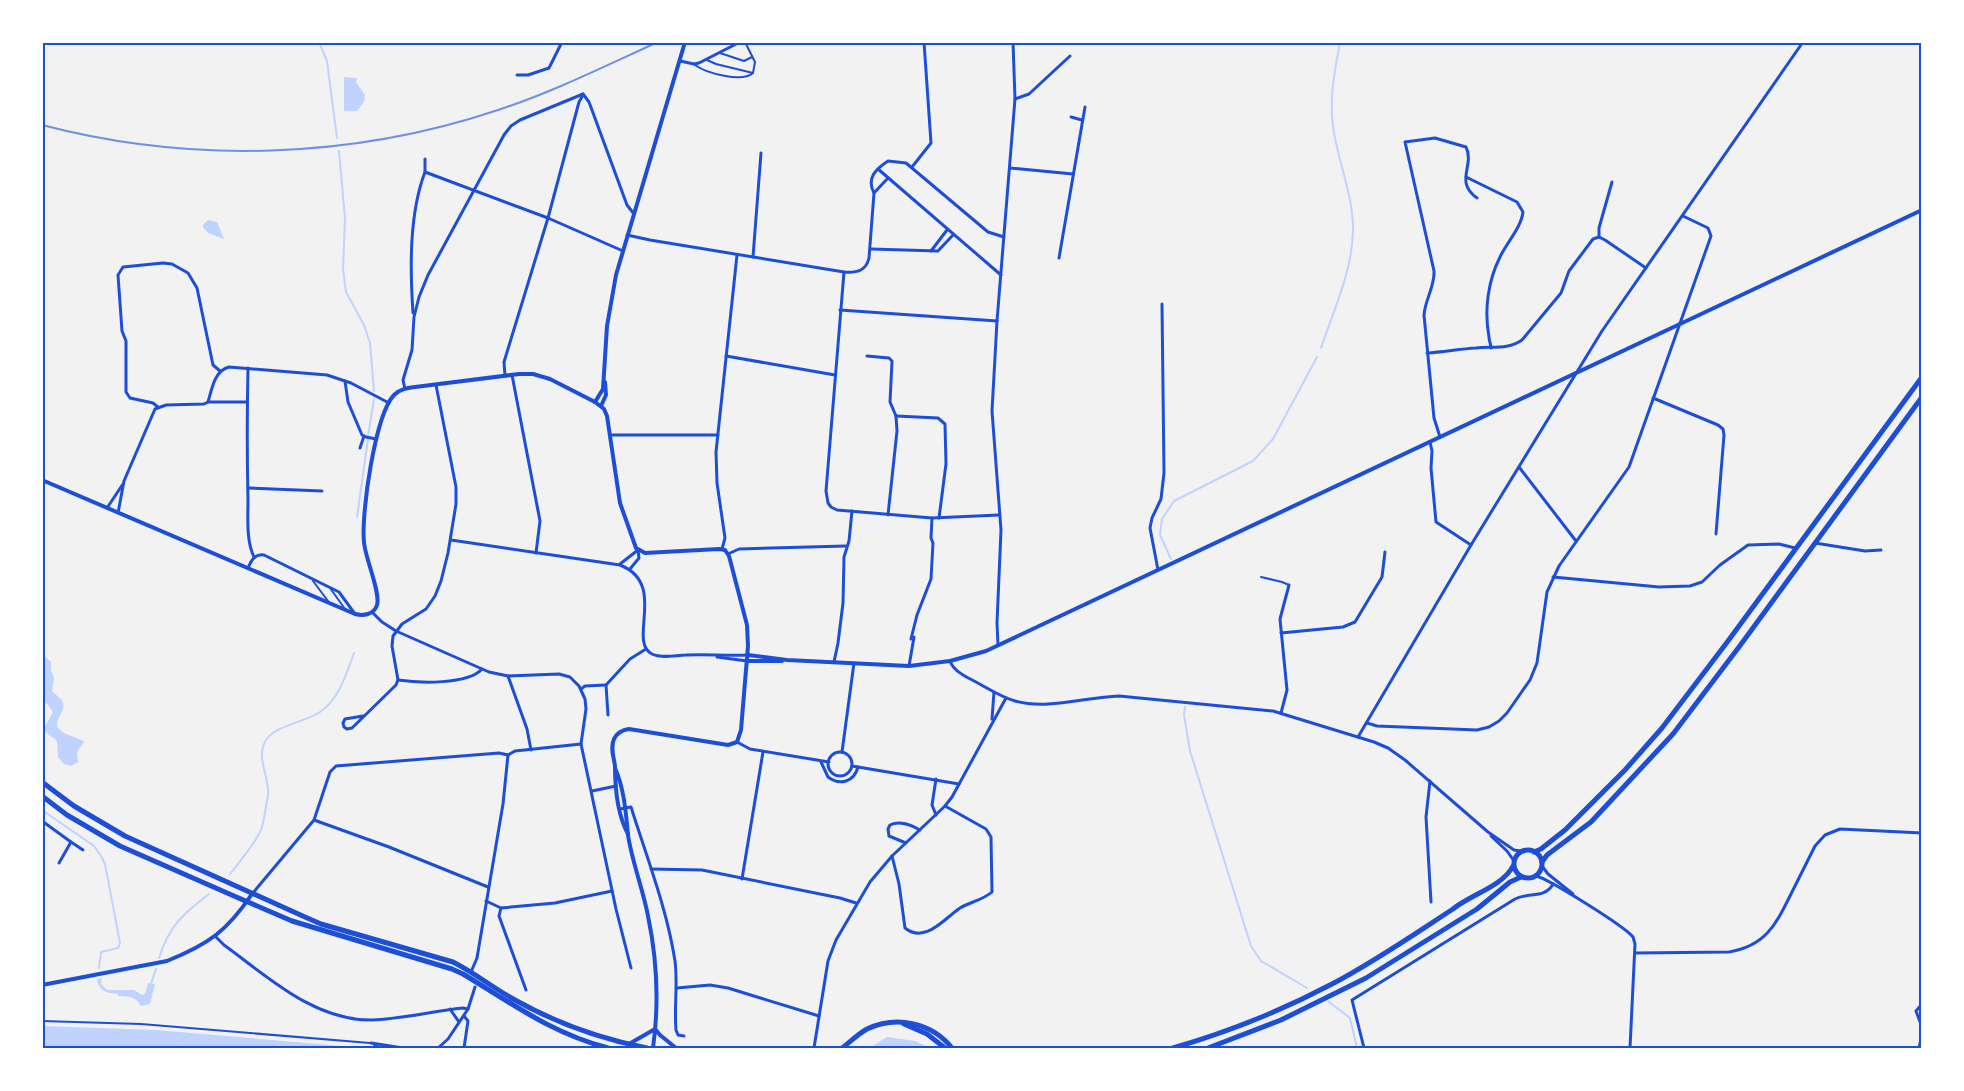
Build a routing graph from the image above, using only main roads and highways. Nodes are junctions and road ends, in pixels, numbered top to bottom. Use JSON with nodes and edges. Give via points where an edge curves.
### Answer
{"nodes":[{"id":1,"x":1922,"y":377,"type":"edge"},
{"id":2,"x":1922,"y":397,"type":"edge"},
{"id":3,"x":42,"y":782,"type":"edge"},
{"id":4,"x":42,"y":796,"type":"edge"},
{"id":5,"x":1534,"y":852,"type":"junction"},
{"id":6,"x":1514,"y":863,"type":"junction"},
{"id":7,"x":1542,"y":864,"type":"junction"},
{"id":8,"x":1520,"y":877,"type":"junction"},
{"id":9,"x":901,"y":1023,"type":"junction"},
{"id":10,"x":608,"y":1048,"type":"edge"},
{"id":11,"x":647,"y":1048,"type":"edge"},
{"id":12,"x":842,"y":1048,"type":"edge"},
{"id":13,"x":946,"y":1048,"type":"edge"},
{"id":14,"x":952,"y":1048,"type":"edge"},
{"id":15,"x":1173,"y":1048,"type":"edge"},
{"id":16,"x":1208,"y":1048,"type":"edge"}],
"edges":[{"from":1,"to":5,"type":"main road","via":[[1680,705],[1644,749],[1565,830]]},
{"from":2,"to":7,"type":"main road","via":[[1673,734],[1591,822],[1546,855]]},
{"from":3,"to":11,"type":"main road","via":[[74,806],[125,836],[252,894],[322,924],[452,962],[528,1007],[586,1032]]},
{"from":4,"to":10,"type":"main road","via":[[120,846],[292,921],[452,969],[549,1027]]},
{"from":5,"to":6,"type":"main road","via":[[1521,852]]},
{"from":5,"to":7,"type":"main road"},
{"from":6,"to":8,"type":"main road"},
{"from":6,"to":15,"type":"main road","via":[[1509,873],[1487,889],[1325,987],[1222,1033]]},
{"from":7,"to":8,"type":"main road","via":[[1536,876]]},
{"from":8,"to":16,"type":"main road","via":[[1366,978],[1281,1020]]},
{"from":9,"to":12,"type":"main road","via":[[869,1029]]},
{"from":9,"to":13,"type":"main road","via":[[927,1034]]},
{"from":9,"to":14,"type":"main road","via":[[927,1027]]}]}
